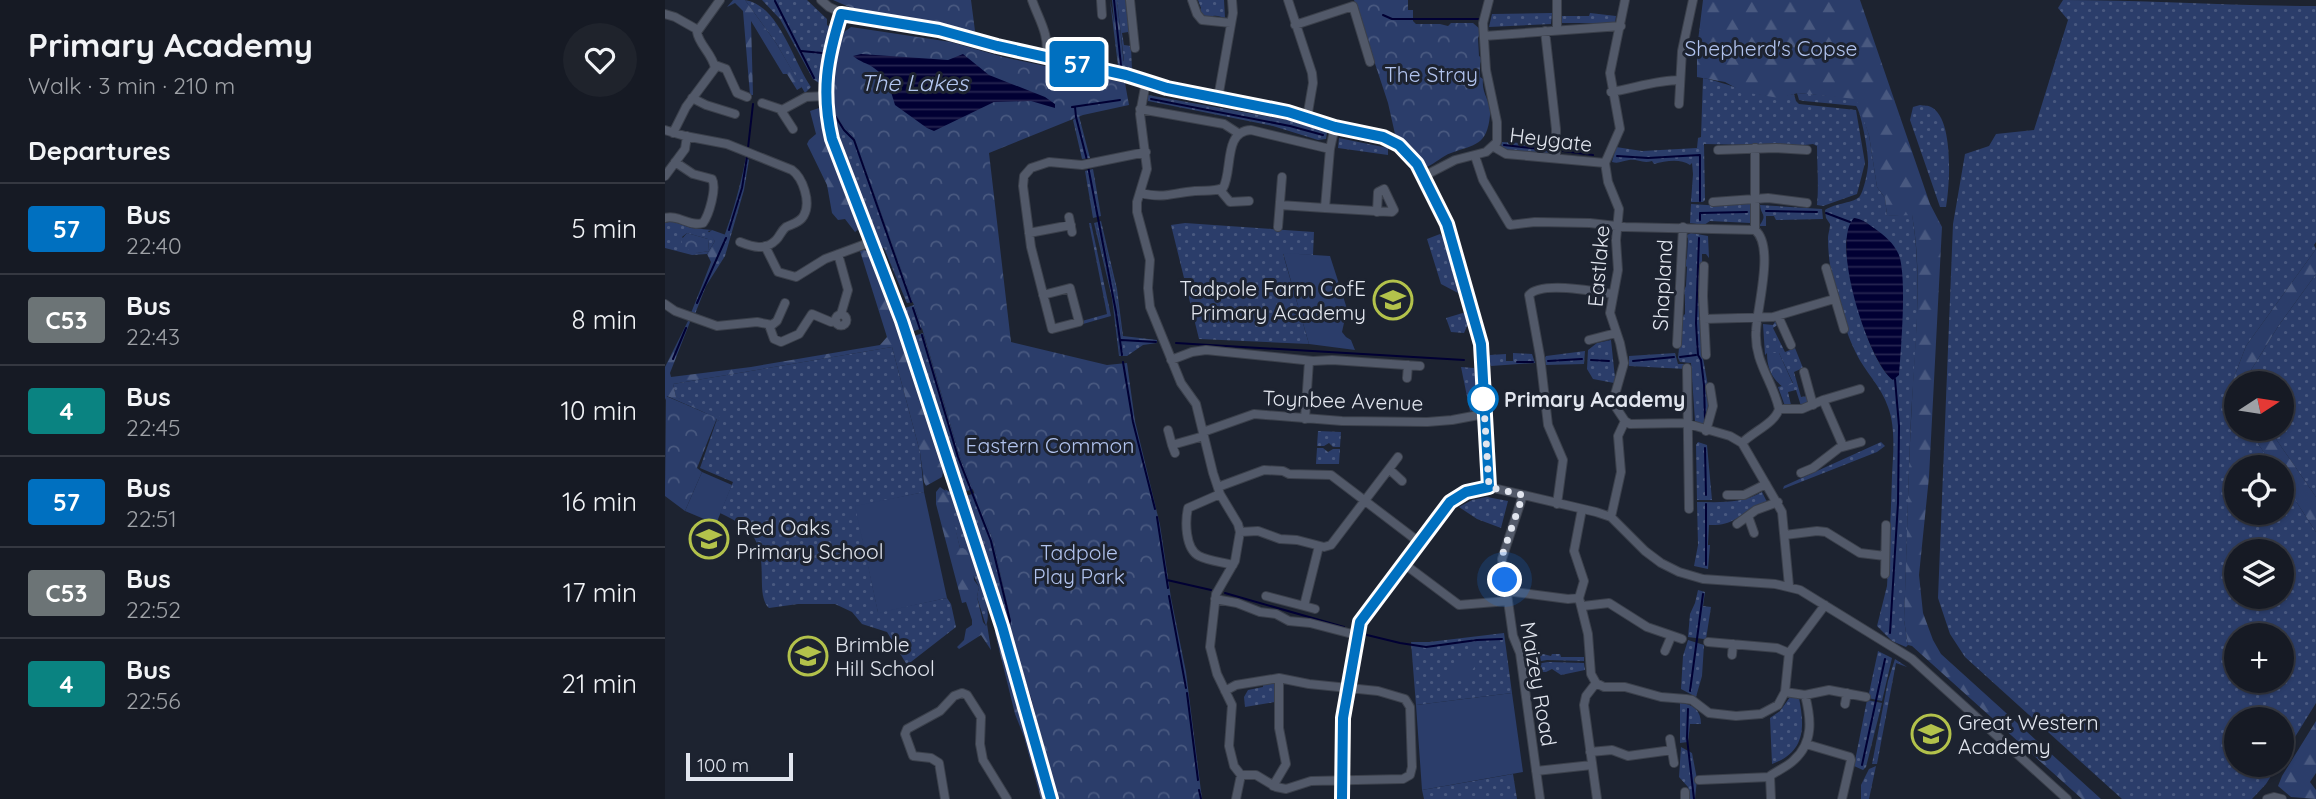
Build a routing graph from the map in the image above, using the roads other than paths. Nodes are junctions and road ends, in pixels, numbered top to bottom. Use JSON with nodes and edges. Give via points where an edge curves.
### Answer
{"nodes":[{"id":1,"x":720,"y":0,"type":"edge"},
{"id":2,"x":821,"y":0,"type":"edge"},
{"id":3,"x":1032,"y":0,"type":"edge"},
{"id":4,"x":1101,"y":0,"type":"edge"},
{"id":5,"x":1130,"y":0,"type":"edge"},
{"id":6,"x":1192,"y":0,"type":"edge"},
{"id":7,"x":1232,"y":0,"type":"edge"},
{"id":8,"x":1288,"y":0,"type":"edge"},
{"id":9,"x":1489,"y":0,"type":"edge"},
{"id":10,"x":1557,"y":0,"type":"edge"},
{"id":11,"x":1625,"y":0,"type":"edge"},
{"id":12,"x":1693,"y":0,"type":"edge"},
{"id":13,"x":1352,"y":3,"type":"edge"},
{"id":14,"x":665,"y":14,"type":"edge"},
{"id":15,"x":841,"y":14,"type":"junction"},
{"id":16,"x":1102,"y":15,"type":"dead end"},
{"id":17,"x":1231,"y":23,"type":"junction"},
{"id":18,"x":1295,"y":25,"type":"junction"},
{"id":19,"x":1621,"y":26,"type":"junction"},
{"id":20,"x":698,"y":30,"type":"junction"},
{"id":21,"x":1557,"y":30,"type":"junction"},
{"id":22,"x":1545,"y":31,"type":"junction"},
{"id":23,"x":1484,"y":36,"type":"junction"},
{"id":24,"x":1125,"y":43,"type":"dead end"},
{"id":25,"x":1046,"y":57,"type":"junction"},
{"id":26,"x":1370,"y":62,"type":"dead end"},
{"id":27,"x":715,"y":65,"type":"junction"},
{"id":28,"x":1680,"y":80,"type":"junction"},
{"id":29,"x":1146,"y":82,"type":"junction"},
{"id":30,"x":1611,"y":92,"type":"junction"},
{"id":31,"x":825,"y":96,"type":"junction"},
{"id":32,"x":747,"y":97,"type":"dead end"},
{"id":33,"x":692,"y":98,"type":"junction"},
{"id":34,"x":1218,"y":98,"type":"junction"},
{"id":35,"x":762,"y":103,"type":"dead end"},
{"id":36,"x":1679,"y":104,"type":"dead end"},
{"id":37,"x":1140,"y":109,"type":"junction"},
{"id":38,"x":782,"y":110,"type":"junction"},
{"id":39,"x":735,"y":114,"type":"dead end"},
{"id":40,"x":1307,"y":118,"type":"junction"},
{"id":41,"x":1335,"y":127,"type":"junction"},
{"id":42,"x":793,"y":129,"type":"dead end"},
{"id":43,"x":669,"y":131,"type":"edge"},
{"id":44,"x":1238,"y":133,"type":"junction"},
{"id":45,"x":687,"y":136,"type":"junction"},
{"id":46,"x":1494,"y":147,"type":"junction"},
{"id":47,"x":1755,"y":148,"type":"junction"},
{"id":48,"x":1330,"y":149,"type":"junction"},
{"id":49,"x":1718,"y":150,"type":"dead end"},
{"id":50,"x":1807,"y":150,"type":"dead end"},
{"id":51,"x":1146,"y":152,"type":"junction"},
{"id":52,"x":1475,"y":156,"type":"junction"},
{"id":53,"x":1556,"y":158,"type":"junction"},
{"id":54,"x":675,"y":162,"type":"junction"},
{"id":55,"x":1605,"y":163,"type":"junction"},
{"id":56,"x":665,"y":176,"type":"edge"},
{"id":57,"x":1424,"y":176,"type":"junction"},
{"id":58,"x":1282,"y":177,"type":"dead end"},
{"id":59,"x":1220,"y":190,"type":"junction"},
{"id":60,"x":1140,"y":193,"type":"junction"},
{"id":61,"x":1755,"y":199,"type":"junction"},
{"id":62,"x":1249,"y":201,"type":"dead end"},
{"id":63,"x":1713,"y":202,"type":"dead end"},
{"id":64,"x":1807,"y":203,"type":"dead end"},
{"id":65,"x":1280,"y":205,"type":"junction"},
{"id":66,"x":1325,"y":208,"type":"junction"},
{"id":67,"x":1377,"y":212,"type":"dead end"},
{"id":68,"x":665,"y":218,"type":"edge"},
{"id":69,"x":1071,"y":224,"type":"dead end"},
{"id":70,"x":1618,"y":227,"type":"junction"},
{"id":71,"x":1278,"y":228,"type":"dead end"},
{"id":72,"x":1683,"y":228,"type":"junction"},
{"id":73,"x":1755,"y":230,"type":"junction"},
{"id":74,"x":1029,"y":233,"type":"junction"},
{"id":75,"x":740,"y":242,"type":"dead end"},
{"id":76,"x":871,"y":242,"type":"junction"},
{"id":77,"x":765,"y":246,"type":"junction"},
{"id":78,"x":838,"y":254,"type":"junction"},
{"id":79,"x":1704,"y":266,"type":"dead end"},
{"id":80,"x":1826,"y":268,"type":"dead end"},
{"id":81,"x":1612,"y":294,"type":"junction"},
{"id":82,"x":1043,"y":295,"type":"junction"},
{"id":83,"x":1834,"y":299,"type":"junction"},
{"id":84,"x":785,"y":303,"type":"dead end"},
{"id":85,"x":666,"y":308,"type":"edge"},
{"id":86,"x":1777,"y":316,"type":"junction"},
{"id":87,"x":1704,"y":318,"type":"junction"},
{"id":88,"x":1758,"y":318,"type":"junction"},
{"id":89,"x":769,"y":325,"type":"junction"},
{"id":90,"x":1844,"y":329,"type":"dead end"},
{"id":91,"x":1616,"y":333,"type":"junction"},
{"id":92,"x":1590,"y":340,"type":"dead end"},
{"id":93,"x":1677,"y":344,"type":"dead end"},
{"id":94,"x":1791,"y":345,"type":"dead end"},
{"id":95,"x":1706,"y":355,"type":"dead end"},
{"id":96,"x":1171,"y":360,"type":"junction"},
{"id":97,"x":1309,"y":361,"type":"junction"},
{"id":98,"x":1408,"y":365,"type":"junction"},
{"id":99,"x":1420,"y":366,"type":"dead end"},
{"id":100,"x":1687,"y":368,"type":"dead end"},
{"id":101,"x":1804,"y":372,"type":"dead end"},
{"id":102,"x":1407,"y":378,"type":"dead end"},
{"id":103,"x":1710,"y":387,"type":"dead end"},
{"id":104,"x":1860,"y":389,"type":"dead end"},
{"id":105,"x":1823,"y":400,"type":"junction"},
{"id":106,"x":1813,"y":405,"type":"junction"},
{"id":107,"x":1779,"y":409,"type":"junction"},
{"id":108,"x":1484,"y":414,"type":"junction"},
{"id":109,"x":1305,"y":419,"type":"junction"},
{"id":110,"x":1625,"y":421,"type":"junction"},
{"id":111,"x":1688,"y":424,"type":"junction"},
{"id":112,"x":1168,"y":430,"type":"dead end"},
{"id":113,"x":1706,"y":430,"type":"junction"},
{"id":114,"x":1203,"y":434,"type":"junction"},
{"id":115,"x":1861,"y":442,"type":"dead end"},
{"id":116,"x":1742,"y":443,"type":"junction"},
{"id":117,"x":1843,"y":446,"type":"junction"},
{"id":118,"x":1398,"y":457,"type":"dead end"},
{"id":119,"x":1389,"y":469,"type":"junction"},
{"id":120,"x":1801,"y":473,"type":"dead end"},
{"id":121,"x":1402,"y":481,"type":"dead end"},
{"id":122,"x":1766,"y":484,"type":"junction"},
{"id":123,"x":1489,"y":487,"type":"junction"},
{"id":124,"x":1219,"y":491,"type":"junction"},
{"id":125,"x":1523,"y":495,"type":"junction"},
{"id":126,"x":1727,"y":495,"type":"dead end"},
{"id":127,"x":1365,"y":502,"type":"junction"},
{"id":128,"x":1679,"y":502,"type":"dead end"},
{"id":129,"x":1778,"y":502,"type":"junction"},
{"id":130,"x":1556,"y":504,"type":"junction"},
{"id":131,"x":1582,"y":509,"type":"junction"},
{"id":132,"x":1748,"y":516,"type":"junction"},
{"id":133,"x":1611,"y":517,"type":"junction"},
{"id":134,"x":1737,"y":524,"type":"dead end"},
{"id":135,"x":1886,"y":525,"type":"dead end"},
{"id":136,"x":1240,"y":532,"type":"junction"},
{"id":137,"x":1754,"y":533,"type":"dead end"},
{"id":138,"x":1785,"y":535,"type":"junction"},
{"id":139,"x":1419,"y":542,"type":"junction"},
{"id":140,"x":1319,"y":546,"type":"junction"},
{"id":141,"x":1885,"y":556,"type":"junction"},
{"id":142,"x":1403,"y":564,"type":"junction"},
{"id":143,"x":1233,"y":565,"type":"junction"},
{"id":144,"x":1885,"y":574,"type":"dead end"},
{"id":145,"x":1789,"y":586,"type":"junction"},
{"id":146,"x":1506,"y":591,"type":"junction"},
{"id":147,"x":1266,"y":596,"type":"dead end"},
{"id":148,"x":1215,"y":599,"type":"junction"},
{"id":149,"x":1508,"y":601,"type":"junction"},
{"id":150,"x":1581,"y":602,"type":"junction"},
{"id":151,"x":1825,"y":605,"type":"junction"},
{"id":152,"x":1304,"y":606,"type":"junction"},
{"id":153,"x":1315,"y":609,"type":"dead end"},
{"id":154,"x":1356,"y":635,"type":"junction"},
{"id":155,"x":1671,"y":636,"type":"junction"},
{"id":156,"x":1682,"y":639,"type":"dead end"},
{"id":157,"x":1707,"y":642,"type":"dead end"},
{"id":158,"x":1733,"y":644,"type":"junction"},
{"id":159,"x":1665,"y":651,"type":"dead end"},
{"id":160,"x":1789,"y":653,"type":"junction"},
{"id":161,"x":1732,"y":655,"type":"dead end"},
{"id":162,"x":1279,"y":678,"type":"junction"},
{"id":163,"x":1596,"y":683,"type":"junction"},
{"id":164,"x":1347,"y":688,"type":"junction"},
{"id":165,"x":1225,"y":691,"type":"junction"},
{"id":166,"x":1785,"y":692,"type":"junction"},
{"id":167,"x":1847,"y":694,"type":"junction"},
{"id":168,"x":1805,"y":695,"type":"junction"},
{"id":169,"x":1866,"y":697,"type":"dead end"},
{"id":170,"x":1845,"y":704,"type":"dead end"},
{"id":171,"x":1670,"y":739,"type":"dead end"},
{"id":172,"x":1806,"y":744,"type":"junction"},
{"id":173,"x":1672,"y":750,"type":"junction"},
{"id":174,"x":1590,"y":752,"type":"junction"},
{"id":175,"x":1674,"y":763,"type":"dead end"},
{"id":176,"x":1592,"y":765,"type":"junction"},
{"id":177,"x":1536,"y":771,"type":"junction"},
{"id":178,"x":1241,"y":775,"type":"junction"},
{"id":179,"x":1770,"y":777,"type":"junction"},
{"id":180,"x":1699,"y":780,"type":"dead end"},
{"id":181,"x":1341,"y":781,"type":"junction"},
{"id":182,"x":1273,"y":786,"type":"junction"},
{"id":183,"x":945,"y":799,"type":"edge"},
{"id":184,"x":1007,"y":799,"type":"edge"},
{"id":185,"x":1051,"y":799,"type":"edge"},
{"id":186,"x":1236,"y":799,"type":"edge"},
{"id":187,"x":1342,"y":799,"type":"edge"},
{"id":188,"x":1540,"y":799,"type":"edge"},
{"id":189,"x":1597,"y":799,"type":"edge"},
{"id":190,"x":1771,"y":799,"type":"edge"},
{"id":191,"x":1842,"y":799,"type":"edge"},
{"id":192,"x":2067,"y":799,"type":"edge"},
{"id":193,"x":2267,"y":799,"type":"edge"},
{"id":194,"x":2282,"y":799,"type":"edge"}],
"edges":[{"from":1,"to":20,"type":"street"},
{"from":2,"to":15,"type":"street"},
{"from":3,"to":25,"type":"street","via":[[1045,31]]},
{"from":4,"to":16,"type":"street"},
{"from":5,"to":24,"type":"street","via":[[1135,45]]},
{"from":6,"to":17,"type":"street","via":[[1202,20]]},
{"from":7,"to":17,"type":"street"},
{"from":8,"to":18,"type":"street"},
{"from":9,"to":23,"type":"street"},
{"from":10,"to":21,"type":"street"},
{"from":11,"to":19,"type":"street"},
{"from":12,"to":28,"type":"street"},
{"from":13,"to":18,"type":"street"},
{"from":13,"to":26,"type":"street"},
{"from":14,"to":20,"type":"street"},
{"from":15,"to":25,"type":"street","via":[[939,30]]},
{"from":15,"to":31,"type":"street","via":[[828,57]]},
{"from":17,"to":34,"type":"street"},
{"from":18,"to":40,"type":"street","via":[[1314,83]]},
{"from":19,"to":21,"type":"street"},
{"from":19,"to":30,"type":"street","via":[[1609,73]]},
{"from":20,"to":27,"type":"street"},
{"from":21,"to":22,"type":"street"},
{"from":22,"to":23,"type":"street"},
{"from":22,"to":53,"type":"street"},
{"from":23,"to":46,"type":"street","via":[[1487,84],[1498,130]]},
{"from":25,"to":29,"type":"street"},
{"from":27,"to":32,"type":"street","via":[[726,69],[737,93]]},
{"from":27,"to":33,"type":"street"},
{"from":28,"to":30,"type":"street"},
{"from":28,"to":36,"type":"street"},
{"from":29,"to":34,"type":"street"},
{"from":29,"to":37,"type":"street"},
{"from":30,"to":55,"type":"street","via":[[1620,129]]},
{"from":31,"to":38,"type":"street","via":[[806,97]]},
{"from":31,"to":76,"type":"street","via":[[835,149]]},
{"from":33,"to":39,"type":"street"},
{"from":33,"to":43,"type":"street"},
{"from":34,"to":40,"type":"street"},
{"from":35,"to":38,"type":"street"},
{"from":37,"to":44,"type":"street","via":[[1224,124]]},
{"from":37,"to":51,"type":"street"},
{"from":38,"to":42,"type":"street"},
{"from":40,"to":41,"type":"street"},
{"from":41,"to":48,"type":"street"},
{"from":41,"to":57,"type":"street","via":[[1393,141]]},
{"from":43,"to":45,"type":"street"},
{"from":44,"to":48,"type":"street","via":[[1251,130]]},
{"from":44,"to":59,"type":"street","via":[[1226,185]]},
{"from":45,"to":54,"type":"street","via":[[685,149]]},
{"from":45,"to":77,"type":"street","via":[[727,144],[798,175],[806,196],[804,216]]},
{"from":46,"to":52,"type":"street"},
{"from":46,"to":53,"type":"street","name":"Heygate","via":[[1506,154]]},
{"from":47,"to":49,"type":"street"},
{"from":47,"to":50,"type":"street"},
{"from":47,"to":61,"type":"street"},
{"from":48,"to":66,"type":"street"},
{"from":51,"to":60,"type":"street"},
{"from":51,"to":74,"type":"street","via":[[1083,165],[1049,162],[1034,167],[1023,184]]},
{"from":52,"to":57,"type":"street"},
{"from":52,"to":70,"type":"street","via":[[1483,180],[1510,225]]},
{"from":53,"to":55,"type":"street","name":"Heygate"},
{"from":54,"to":56,"type":"street"},
{"from":54,"to":68,"type":"street","via":[[712,179],[715,188],[703,223]]},
{"from":55,"to":70,"type":"street","name":"Eastlake","via":[[1619,206]]},
{"from":57,"to":108,"type":"street","via":[[1452,238],[1486,350]]},
{"from":58,"to":65,"type":"street"},
{"from":59,"to":60,"type":"street","via":[[1162,197]]},
{"from":59,"to":62,"type":"street","via":[[1230,202]]},
{"from":60,"to":96,"type":"street","via":[[1137,212],[1150,260],[1148,297]]},
{"from":61,"to":63,"type":"street"},
{"from":61,"to":64,"type":"street"},
{"from":61,"to":73,"type":"street"},
{"from":65,"to":66,"type":"street"},
{"from":65,"to":71,"type":"street"},
{"from":66,"to":67,"type":"street"},
{"from":69,"to":74,"type":"street"},
{"from":70,"to":72,"type":"street"},
{"from":70,"to":81,"type":"street","name":"Eastlake","via":[[1618,270]]},
{"from":72,"to":73,"type":"street"},
{"from":72,"to":93,"type":"street","name":"Shapland"},
{"from":73,"to":88,"type":"street","via":[[1763,242]]},
{"from":74,"to":82,"type":"street"},
{"from":75,"to":77,"type":"street"},
{"from":76,"to":78,"type":"street"},
{"from":76,"to":185,"type":"street","via":[[902,321],[986,575]]},
{"from":77,"to":78,"type":"street","via":[[777,271],[793,277]]},
{"from":78,"to":89,"type":"street","via":[[848,290],[838,317],[831,322],[812,314],[799,334],[781,342],[774,339]]},
{"from":79,"to":87,"type":"street"},
{"from":80,"to":83,"type":"street"},
{"from":81,"to":91,"type":"street","name":"Eastlake","via":[[1610,313]]},
{"from":81,"to":130,"type":"street","via":[[1564,288],[1531,291],[1528,300],[1548,425],[1563,460]]},
{"from":82,"to":82,"type":"street","via":[[1052,329],[1079,321],[1070,288]]},
{"from":83,"to":86,"type":"street"},
{"from":83,"to":90,"type":"street"},
{"from":84,"to":89,"type":"street"},
{"from":85,"to":89,"type":"street","via":[[717,326]]},
{"from":86,"to":88,"type":"street"},
{"from":86,"to":94,"type":"street"},
{"from":87,"to":88,"type":"street"},
{"from":87,"to":95,"type":"street"},
{"from":88,"to":107,"type":"street","via":[[1759,359]]},
{"from":91,"to":92,"type":"street","name":"Eastlake"},
{"from":91,"to":110,"type":"street","name":"Eastlake","via":[[1624,363],[1614,398]]},
{"from":96,"to":97,"type":"street","via":[[1206,350]]},
{"from":96,"to":114,"type":"street","via":[[1196,404]]},
{"from":97,"to":98,"type":"street"},
{"from":97,"to":109,"type":"street"},
{"from":98,"to":99,"type":"street"},
{"from":98,"to":102,"type":"street"},
{"from":100,"to":111,"type":"street"},
{"from":101,"to":106,"type":"street"},
{"from":103,"to":113,"type":"street","via":[[1713,406]]},
{"from":104,"to":105,"type":"street"},
{"from":105,"to":106,"type":"street"},
{"from":105,"to":117,"type":"street"},
{"from":106,"to":107,"type":"street"},
{"from":107,"to":116,"type":"street","via":[[1774,420]]},
{"from":108,"to":109,"type":"street","name":"Toynbee Avenue","via":[[1427,422]]},
{"from":108,"to":123,"type":"street"},
{"from":109,"to":114,"type":"street","name":"Toynbee Avenue","via":[[1254,414]]},
{"from":110,"to":111,"type":"street"},
{"from":110,"to":133,"type":"street","via":[[1618,436],[1621,472]]},
{"from":111,"to":113,"type":"street"},
{"from":111,"to":128,"type":"street","via":[[1689,505]]},
{"from":112,"to":114,"type":"street","name":"Toynbee Avenue","via":[[1174,449]]},
{"from":113,"to":116,"type":"street"},
{"from":114,"to":124,"type":"street"},
{"from":115,"to":117,"type":"street"},
{"from":116,"to":122,"type":"street"},
{"from":117,"to":120,"type":"street"},
{"from":118,"to":119,"type":"street"},
{"from":119,"to":121,"type":"street"},
{"from":119,"to":127,"type":"street"},
{"from":122,"to":126,"type":"street","via":[[1744,495]]},
{"from":122,"to":129,"type":"street"},
{"from":123,"to":125,"type":"street"},
{"from":123,"to":139,"type":"street","via":[[1454,499]]},
{"from":124,"to":127,"type":"street","via":[[1264,470],[1283,471],[1336,476]]},
{"from":124,"to":136,"type":"street"},
{"from":124,"to":143,"type":"street","via":[[1188,508],[1188,534],[1198,556]]},
{"from":125,"to":130,"type":"street"},
{"from":125,"to":146,"type":"street","name":"Maizey Road","via":[[1502,559]]},
{"from":127,"to":139,"type":"street"},
{"from":127,"to":140,"type":"street","via":[[1331,545]]},
{"from":129,"to":132,"type":"street"},
{"from":129,"to":138,"type":"street"},
{"from":130,"to":131,"type":"street"},
{"from":131,"to":133,"type":"street"},
{"from":131,"to":150,"type":"street","via":[[1574,551],[1584,581]]},
{"from":132,"to":134,"type":"street"},
{"from":132,"to":137,"type":"street"},
{"from":133,"to":145,"type":"street","via":[[1644,551],[1679,572],[1712,580]]},
{"from":135,"to":141,"type":"street"},
{"from":136,"to":140,"type":"street","via":[[1258,531]]},
{"from":136,"to":143,"type":"street"},
{"from":138,"to":141,"type":"street","via":[[1826,531],[1860,553]]},
{"from":138,"to":145,"type":"street"},
{"from":139,"to":142,"type":"street"},
{"from":140,"to":152,"type":"street"},
{"from":141,"to":144,"type":"street"},
{"from":142,"to":149,"type":"street","via":[[1459,605]]},
{"from":142,"to":154,"type":"street","via":[[1362,617]]},
{"from":143,"to":148,"type":"street"},
{"from":145,"to":151,"type":"street"},
{"from":146,"to":149,"type":"street","name":"Maizey Road"},
{"from":146,"to":150,"type":"street"},
{"from":147,"to":152,"type":"street"},
{"from":148,"to":154,"type":"street"},
{"from":148,"to":165,"type":"street","via":[[1210,647]]},
{"from":149,"to":177,"type":"street","name":"Maizey Road"},
{"from":150,"to":155,"type":"street","via":[[1609,603]]},
{"from":150,"to":163,"type":"street"},
{"from":151,"to":160,"type":"street"},
{"from":151,"to":192,"type":"street","via":[[1912,659]]},
{"from":152,"to":153,"type":"street"},
{"from":154,"to":164,"type":"street"},
{"from":155,"to":156,"type":"street"},
{"from":155,"to":159,"type":"street"},
{"from":157,"to":158,"type":"street"},
{"from":158,"to":160,"type":"street"},
{"from":158,"to":161,"type":"street"},
{"from":160,"to":166,"type":"street"},
{"from":162,"to":164,"type":"street"},
{"from":162,"to":165,"type":"street"},
{"from":162,"to":182,"type":"street","via":[[1279,728],[1286,764]]},
{"from":163,"to":166,"type":"street","via":[[1692,700],[1709,713],[1724,716],[1764,714]]},
{"from":163,"to":174,"type":"street","via":[[1584,701]]},
{"from":164,"to":181,"type":"street"},
{"from":164,"to":181,"type":"street","via":[[1389,693],[1409,703],[1412,768],[1403,779]]},
{"from":165,"to":178,"type":"street","via":[[1233,707],[1229,746]]},
{"from":166,"to":168,"type":"street"},
{"from":167,"to":168,"type":"street","via":[[1825,690]]},
{"from":167,"to":169,"type":"street"},
{"from":167,"to":170,"type":"street"},
{"from":168,"to":172,"type":"street","via":[[1810,722]]},
{"from":171,"to":173,"type":"street"},
{"from":172,"to":179,"type":"street","via":[[1795,760]]},
{"from":172,"to":191,"type":"street","via":[[1850,757]]},
{"from":173,"to":174,"type":"street","via":[[1628,756],[1607,750]]},
{"from":173,"to":175,"type":"street"},
{"from":174,"to":176,"type":"street"},
{"from":176,"to":177,"type":"street"},
{"from":176,"to":189,"type":"street"},
{"from":177,"to":188,"type":"street","name":"Maizey Road"},
{"from":178,"to":182,"type":"street","via":[[1256,775]]},
{"from":178,"to":186,"type":"street"},
{"from":179,"to":180,"type":"street"},
{"from":179,"to":190,"type":"street"},
{"from":181,"to":182,"type":"street","via":[[1311,781],[1286,789]]},
{"from":181,"to":187,"type":"street"},
{"from":183,"to":184,"type":"street","via":[[939,763],[913,756],[905,734],[962,693],[981,717],[983,760]]},
{"from":193,"to":194,"type":"street"}]}
